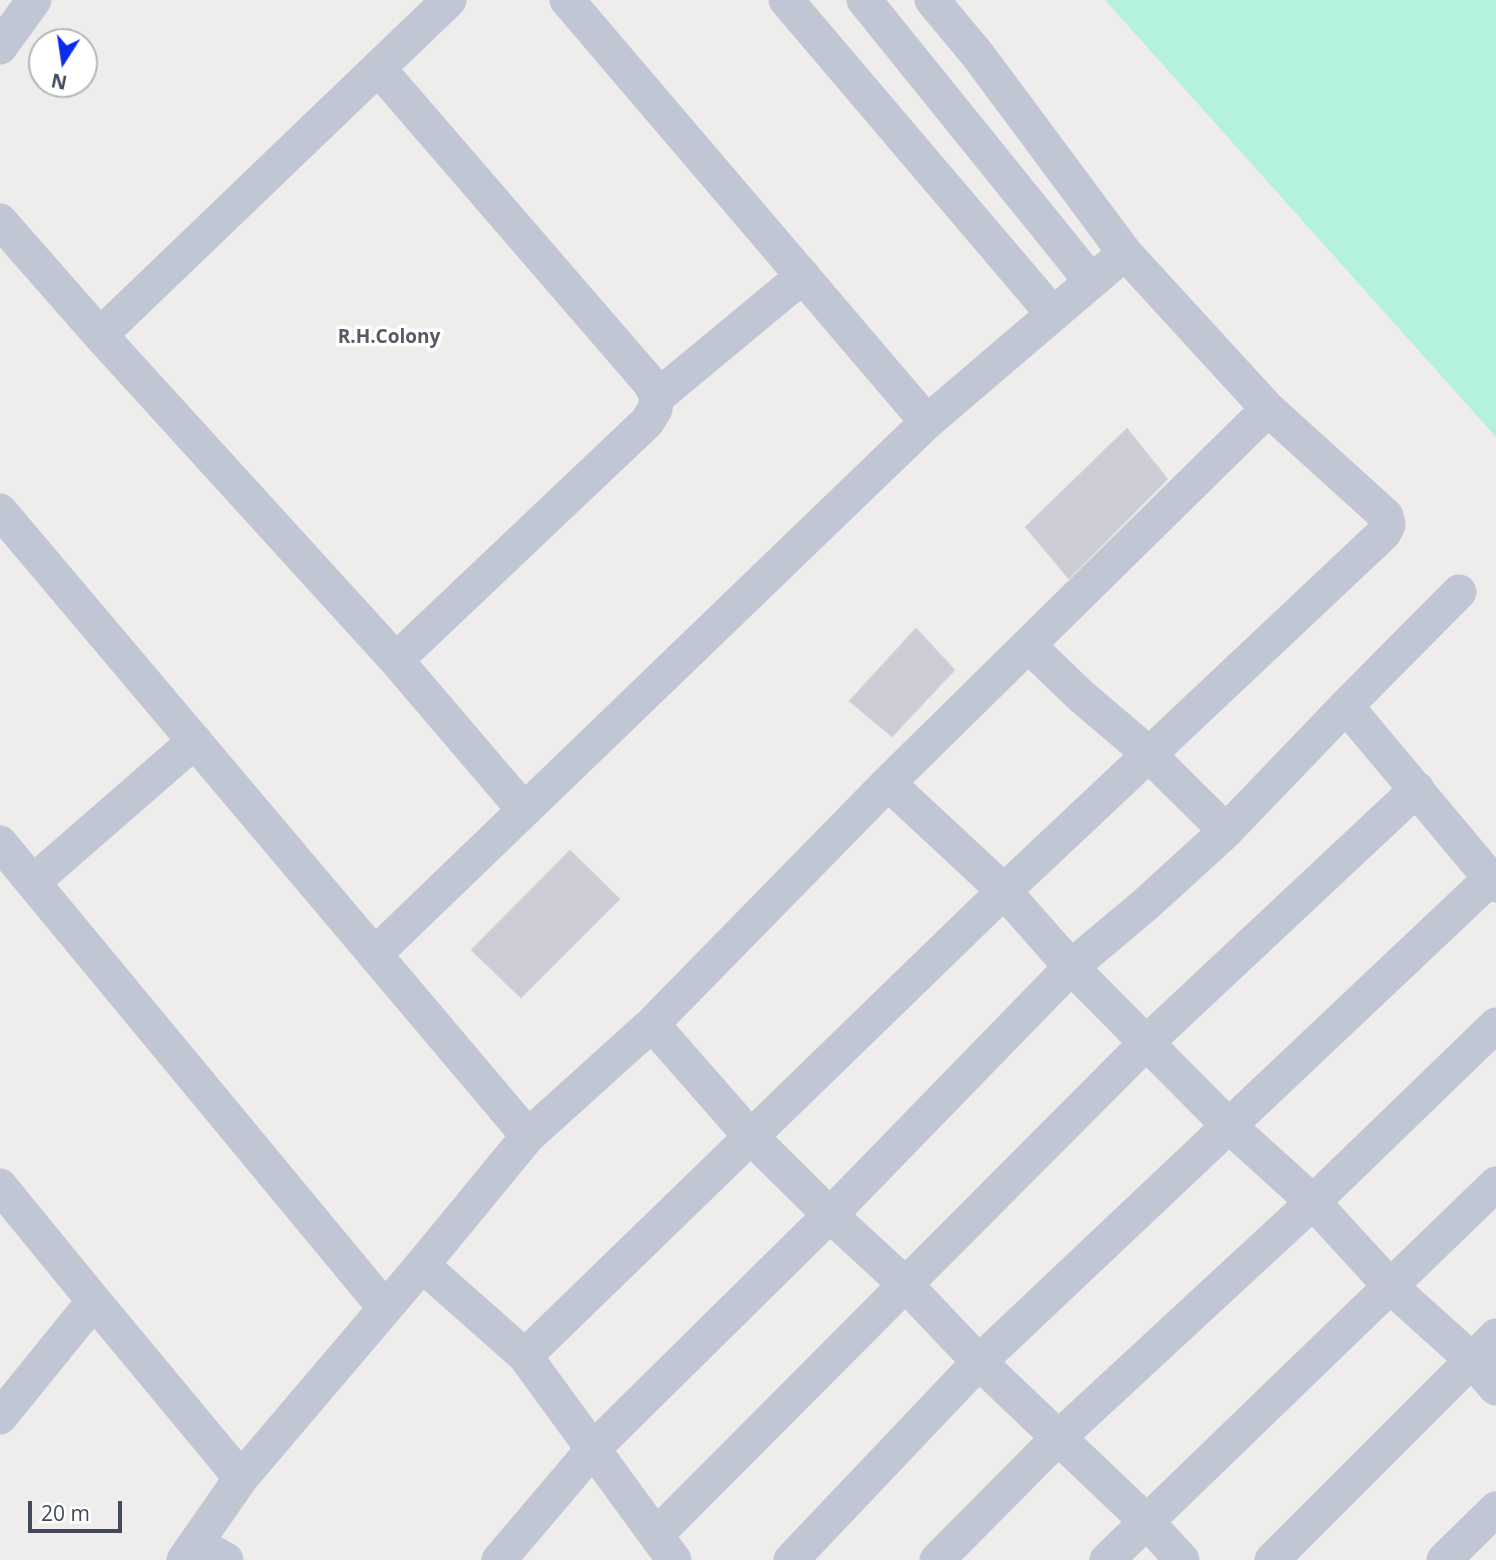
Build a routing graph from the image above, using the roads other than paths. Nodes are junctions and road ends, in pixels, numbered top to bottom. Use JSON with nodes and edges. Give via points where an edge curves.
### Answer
{"nodes":[{"id":1,"x":34,"y":0,"type":"edge"},
{"id":2,"x":449,"y":0,"type":"edge"},
{"id":3,"x":567,"y":0,"type":"edge"},
{"id":4,"x":786,"y":0,"type":"edge"},
{"id":5,"x":864,"y":0,"type":"edge"},
{"id":6,"x":932,"y":0,"type":"edge"},
{"id":7,"x":0,"y":47,"type":"edge"},
{"id":8,"x":378,"y":68,"type":"junction"},
{"id":9,"x":0,"y":221,"type":"edge"},
{"id":10,"x":1125,"y":253,"type":"junction"},
{"id":11,"x":803,"y":276,"type":"junction"},
{"id":12,"x":1091,"y":281,"type":"junction"},
{"id":13,"x":1053,"y":314,"type":"junction"},
{"id":14,"x":100,"y":335,"type":"junction"},
{"id":15,"x":657,"y":397,"type":"junction"},
{"id":16,"x":1268,"y":410,"type":"junction"},
{"id":17,"x":927,"y":422,"type":"junction"},
{"id":18,"x":0,"y":511,"type":"edge"},
{"id":19,"x":1459,"y":592,"type":"dead end"},
{"id":20,"x":1029,"y":646,"type":"junction"},
{"id":21,"x":396,"y":660,"type":"junction"},
{"id":22,"x":1346,"y":706,"type":"junction"},
{"id":23,"x":195,"y":741,"type":"junction"},
{"id":24,"x":1148,"y":754,"type":"junction"},
{"id":25,"x":888,"y":783,"type":"junction"},
{"id":26,"x":1417,"y":789,"type":"junction"},
{"id":27,"x":524,"y":810,"type":"junction"},
{"id":28,"x":1226,"y":831,"type":"junction"},
{"id":29,"x":0,"y":843,"type":"edge"},
{"id":30,"x":33,"y":882,"type":"junction"},
{"id":31,"x":1493,"y":882,"type":"edge"},
{"id":32,"x":1004,"y":891,"type":"junction"},
{"id":33,"x":375,"y":954,"type":"junction"},
{"id":34,"x":1071,"y":967,"type":"junction"},
{"id":35,"x":652,"y":1024,"type":"junction"},
{"id":36,"x":1496,"y":1025,"type":"edge"},
{"id":37,"x":1146,"y":1043,"type":"junction"},
{"id":38,"x":1228,"y":1125,"type":"junction"},
{"id":39,"x":527,"y":1136,"type":"junction"},
{"id":40,"x":751,"y":1137,"type":"junction"},
{"id":41,"x":1496,"y":1184,"type":"edge"},
{"id":42,"x":0,"y":1185,"type":"edge"},
{"id":43,"x":1313,"y":1202,"type":"junction"},
{"id":44,"x":830,"y":1215,"type":"junction"},
{"id":45,"x":422,"y":1265,"type":"junction"},
{"id":46,"x":905,"y":1284,"type":"junction"},
{"id":47,"x":1391,"y":1287,"type":"junction"},
{"id":48,"x":94,"y":1301,"type":"junction"},
{"id":49,"x":385,"y":1308,"type":"junction"},
{"id":50,"x":1483,"y":1348,"type":"edge"},
{"id":51,"x":525,"y":1356,"type":"junction"},
{"id":52,"x":979,"y":1362,"type":"junction"},
{"id":53,"x":1496,"y":1388,"type":"edge"},
{"id":54,"x":0,"y":1417,"type":"edge"},
{"id":55,"x":1058,"y":1438,"type":"junction"},
{"id":56,"x":594,"y":1448,"type":"junction"},
{"id":57,"x":241,"y":1478,"type":"junction"},
{"id":58,"x":1496,"y":1509,"type":"edge"},
{"id":59,"x":1147,"y":1522,"type":"junction"},
{"id":60,"x":665,"y":1548,"type":"edge"},
{"id":61,"x":190,"y":1552,"type":"edge"},
{"id":62,"x":226,"y":1560,"type":"edge"},
{"id":63,"x":499,"y":1560,"type":"edge"},
{"id":64,"x":791,"y":1560,"type":"edge"},
{"id":65,"x":937,"y":1560,"type":"edge"},
{"id":66,"x":1107,"y":1560,"type":"edge"},
{"id":67,"x":1182,"y":1560,"type":"edge"},
{"id":68,"x":1272,"y":1560,"type":"edge"},
{"id":69,"x":1444,"y":1560,"type":"edge"}],
"edges":[{"from":1,"to":7,"type":"street"},
{"from":2,"to":8,"type":"street"},
{"from":3,"to":11,"type":"street"},
{"from":4,"to":13,"type":"street"},
{"from":5,"to":12,"type":"street"},
{"from":6,"to":10,"type":"street"},
{"from":8,"to":14,"type":"street"},
{"from":8,"to":15,"type":"street","via":[[650,383]]},
{"from":9,"to":14,"type":"street"},
{"from":10,"to":12,"type":"street"},
{"from":10,"to":16,"type":"street"},
{"from":11,"to":15,"type":"street"},
{"from":11,"to":17,"type":"street"},
{"from":12,"to":13,"type":"street"},
{"from":13,"to":17,"type":"street"},
{"from":14,"to":21,"type":"street"},
{"from":15,"to":21,"type":"street","via":[[647,422]]},
{"from":16,"to":20,"type":"street"},
{"from":16,"to":24,"type":"street","via":[[1386,516],[1388,525]]},
{"from":17,"to":27,"type":"street"},
{"from":18,"to":23,"type":"street"},
{"from":19,"to":22,"type":"street"},
{"from":20,"to":24,"type":"street"},
{"from":20,"to":25,"type":"street"},
{"from":21,"to":27,"type":"street"},
{"from":22,"to":26,"type":"street"},
{"from":22,"to":28,"type":"street"},
{"from":23,"to":30,"type":"street"},
{"from":23,"to":33,"type":"street"},
{"from":24,"to":28,"type":"street"},
{"from":24,"to":32,"type":"street"},
{"from":25,"to":32,"type":"street"},
{"from":25,"to":35,"type":"street"},
{"from":26,"to":31,"type":"street"},
{"from":26,"to":37,"type":"street"},
{"from":27,"to":33,"type":"street"},
{"from":28,"to":34,"type":"street"},
{"from":29,"to":30,"type":"street"},
{"from":30,"to":49,"type":"street"},
{"from":31,"to":38,"type":"street"},
{"from":32,"to":34,"type":"street"},
{"from":32,"to":40,"type":"street"},
{"from":33,"to":39,"type":"street"},
{"from":34,"to":37,"type":"street"},
{"from":34,"to":44,"type":"street"},
{"from":35,"to":39,"type":"street"},
{"from":35,"to":40,"type":"street"},
{"from":36,"to":43,"type":"street"},
{"from":37,"to":38,"type":"street"},
{"from":37,"to":46,"type":"street"},
{"from":38,"to":43,"type":"street"},
{"from":38,"to":52,"type":"street"},
{"from":39,"to":45,"type":"street"},
{"from":40,"to":44,"type":"street"},
{"from":40,"to":51,"type":"street"},
{"from":41,"to":47,"type":"street"},
{"from":42,"to":48,"type":"street"},
{"from":43,"to":47,"type":"street"},
{"from":43,"to":55,"type":"street"},
{"from":44,"to":46,"type":"street"},
{"from":44,"to":56,"type":"street"},
{"from":45,"to":49,"type":"street"},
{"from":45,"to":51,"type":"street"},
{"from":46,"to":52,"type":"street"},
{"from":46,"to":60,"type":"street"},
{"from":47,"to":50,"type":"street"},
{"from":47,"to":59,"type":"street"},
{"from":48,"to":54,"type":"street"},
{"from":48,"to":57,"type":"street"},
{"from":49,"to":57,"type":"street"},
{"from":50,"to":53,"type":"street"},
{"from":50,"to":68,"type":"street"},
{"from":51,"to":56,"type":"street"},
{"from":52,"to":55,"type":"street"},
{"from":52,"to":64,"type":"street"},
{"from":55,"to":59,"type":"street"},
{"from":55,"to":65,"type":"street"},
{"from":56,"to":60,"type":"street"},
{"from":56,"to":63,"type":"street"},
{"from":57,"to":61,"type":"street"},
{"from":58,"to":69,"type":"street"},
{"from":59,"to":66,"type":"street"},
{"from":59,"to":67,"type":"street"},
{"from":61,"to":62,"type":"street"}]}
